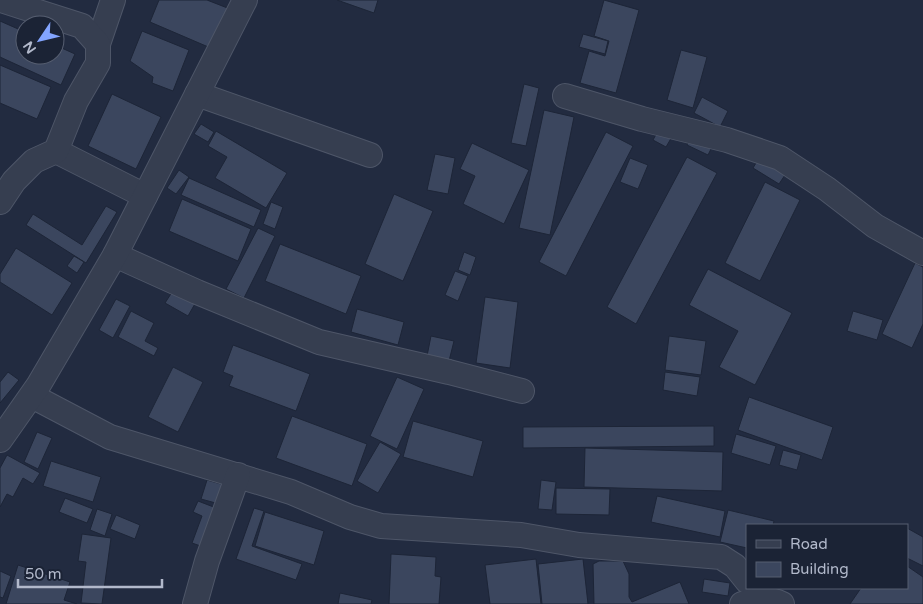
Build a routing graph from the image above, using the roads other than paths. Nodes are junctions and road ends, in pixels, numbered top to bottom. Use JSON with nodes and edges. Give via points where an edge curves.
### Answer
{"nodes":[{"id":1,"x":1,"y":0,"type":"edge"},
{"id":2,"x":114,"y":0,"type":"edge"},
{"id":3,"x":245,"y":0,"type":"edge"},
{"id":4,"x":98,"y":44,"type":"junction"},
{"id":5,"x":197,"y":94,"type":"junction"},
{"id":6,"x":565,"y":96,"type":"dead end"},
{"id":7,"x":56,"y":151,"type":"junction"},
{"id":8,"x":370,"y":155,"type":"dead end"},
{"id":9,"x":145,"y":196,"type":"junction"},
{"id":10,"x":0,"y":202,"type":"edge"},
{"id":11,"x":923,"y":252,"type":"edge"},
{"id":12,"x":115,"y":255,"type":"junction"},
{"id":13,"x":522,"y":391,"type":"dead end"},
{"id":14,"x":32,"y":396,"type":"junction"},
{"id":15,"x":0,"y":440,"type":"edge"},
{"id":16,"x":238,"y":475,"type":"junction"},
{"id":17,"x":746,"y":589,"type":"edge"},
{"id":18,"x":748,"y":593,"type":"edge"},
{"id":19,"x":196,"y":604,"type":"edge"},
{"id":20,"x":782,"y":604,"type":"edge"}],
"edges":[{"from":1,"to":4,"type":"street","via":[[82,26]]},
{"from":2,"to":4,"type":"street"},
{"from":3,"to":5,"type":"street"},
{"from":4,"to":7,"type":"street","via":[[98,63],[76,101]]},
{"from":5,"to":8,"type":"street"},
{"from":5,"to":9,"type":"street"},
{"from":6,"to":11,"type":"street","via":[[727,140],[780,158],[875,226]]},
{"from":7,"to":9,"type":"street"},
{"from":7,"to":10,"type":"street","via":[[34,161]]},
{"from":9,"to":12,"type":"street"},
{"from":12,"to":13,"type":"street","via":[[319,342]]},
{"from":12,"to":14,"type":"street"},
{"from":14,"to":15,"type":"street"},
{"from":14,"to":16,"type":"street","via":[[110,437]]},
{"from":16,"to":17,"type":"street","via":[[381,526],[521,535],[579,545],[721,557],[735,566]]},
{"from":16,"to":19,"type":"street"},
{"from":18,"to":20,"type":"street"}]}
